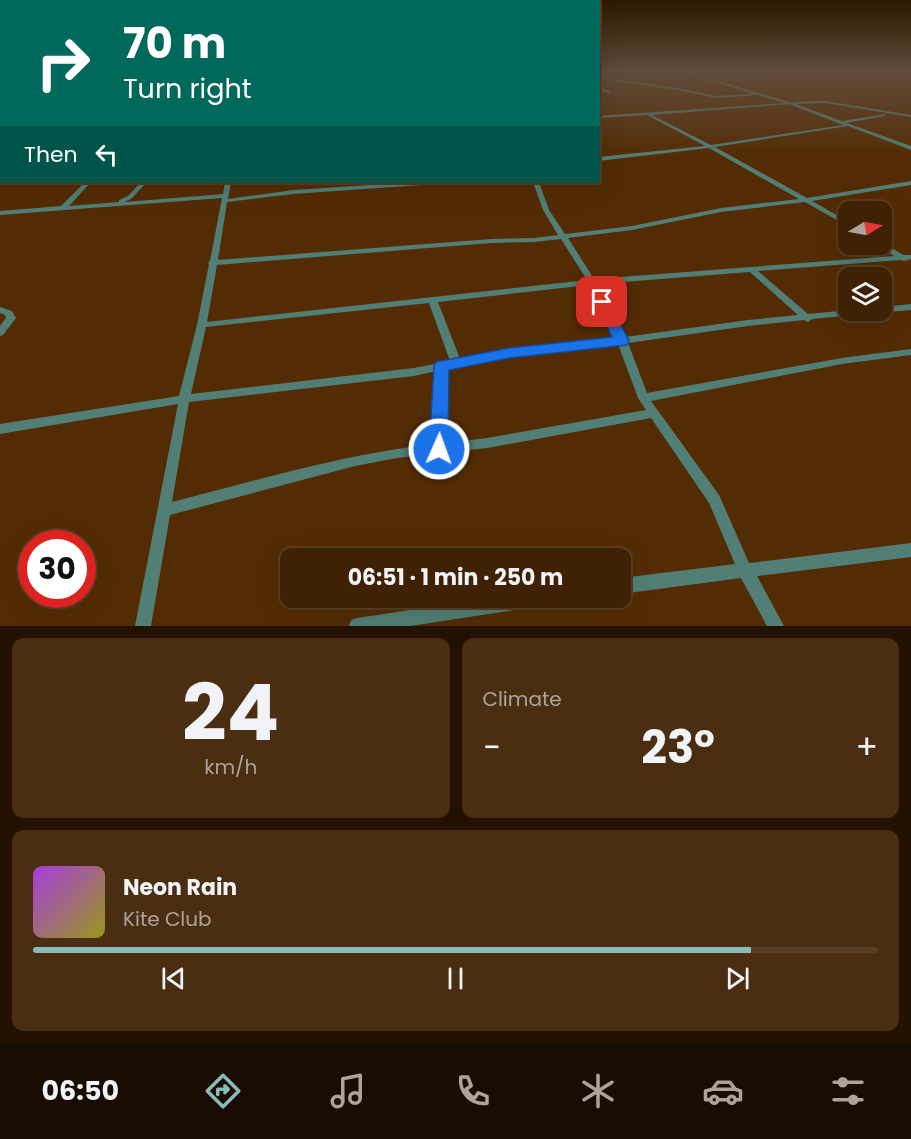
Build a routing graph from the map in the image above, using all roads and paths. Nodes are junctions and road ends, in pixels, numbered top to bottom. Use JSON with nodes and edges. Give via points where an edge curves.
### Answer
{"nodes":[{"id":1,"x":782,"y":100,"type":"edge"},
{"id":2,"x":791,"y":103,"type":"junction"},
{"id":3,"x":892,"y":113,"type":"junction"},
{"id":4,"x":648,"y":114,"type":"junction"},
{"id":5,"x":911,"y":116,"type":"edge"},
{"id":6,"x":600,"y":117,"type":"edge"},
{"id":7,"x":842,"y":123,"type":"junction"},
{"id":8,"x":849,"y":125,"type":"junction"},
{"id":9,"x":709,"y":145,"type":"junction"},
{"id":10,"x":911,"y":148,"type":"edge"},
{"id":11,"x":600,"y":159,"type":"edge"},
{"id":12,"x":87,"y":183,"type":"edge"},
{"id":13,"x":143,"y":183,"type":"edge"},
{"id":14,"x":228,"y":183,"type":"edge"},
{"id":15,"x":422,"y":183,"type":"edge"},
{"id":16,"x":536,"y":183,"type":"edge"},
{"id":17,"x":911,"y":183,"type":"edge"},
{"id":18,"x":225,"y":198,"type":"junction"},
{"id":19,"x":133,"y":199,"type":"junction"},
{"id":20,"x":807,"y":200,"type":"junction"},
{"id":21,"x":64,"y":207,"type":"junction"},
{"id":22,"x":0,"y":213,"type":"edge"},
{"id":23,"x":838,"y":218,"type":"edge"},
{"id":24,"x":562,"y":236,"type":"junction"},
{"id":25,"x":892,"y":251,"type":"edge"},
{"id":26,"x":908,"y":260,"type":"edge"},
{"id":27,"x":212,"y":263,"type":"junction"},
{"id":28,"x":752,"y":270,"type":"junction"},
{"id":29,"x":592,"y":282,"type":"junction"},
{"id":30,"x":433,"y":301,"type":"junction"},
{"id":31,"x":911,"y":307,"type":"edge"},
{"id":32,"x":0,"y":310,"type":"edge"},
{"id":33,"x":807,"y":319,"type":"junction"},
{"id":34,"x":202,"y":325,"type":"junction"},
{"id":35,"x":0,"y":333,"type":"edge"},
{"id":36,"x":622,"y":341,"type":"junction"},
{"id":37,"x":911,"y":352,"type":"edge"},
{"id":38,"x":456,"y":363,"type":"junction"},
{"id":39,"x":442,"y":366,"type":"junction"},
{"id":40,"x":643,"y":398,"type":"junction"},
{"id":41,"x":184,"y":399,"type":"junction"},
{"id":42,"x":654,"y":413,"type":"junction"},
{"id":43,"x":0,"y":429,"type":"edge"},
{"id":44,"x":439,"y":449,"type":"junction"},
{"id":45,"x":164,"y":510,"type":"junction"},
{"id":46,"x":911,"y":550,"type":"edge"},
{"id":47,"x":745,"y":570,"type":"junction"},
{"id":48,"x":631,"y":585,"type":"edge"},
{"id":49,"x":476,"y":608,"type":"edge"},
{"id":50,"x":143,"y":626,"type":"edge"},
{"id":51,"x":357,"y":626,"type":"edge"},
{"id":52,"x":777,"y":626,"type":"edge"}],
"edges":[{"from":1,"to":2,"type":"street"},
{"from":2,"to":3,"type":"street","via":[[826,102]]},
{"from":2,"to":4,"type":"street"},
{"from":2,"to":7,"type":"street"},
{"from":3,"to":5,"type":"street"},
{"from":3,"to":7,"type":"street"},
{"from":4,"to":6,"type":"street"},
{"from":4,"to":9,"type":"street"},
{"from":7,"to":8,"type":"street"},
{"from":8,"to":9,"type":"street"},
{"from":8,"to":10,"type":"street"},
{"from":9,"to":11,"type":"street"},
{"from":9,"to":20,"type":"street"},
{"from":12,"to":21,"type":"street"},
{"from":13,"to":19,"type":"street"},
{"from":14,"to":18,"type":"street"},
{"from":15,"to":18,"type":"street"},
{"from":16,"to":24,"type":"street","via":[[546,210]]},
{"from":17,"to":20,"type":"street"},
{"from":18,"to":19,"type":"street"},
{"from":18,"to":27,"type":"street"},
{"from":19,"to":21,"type":"street"},
{"from":20,"to":23,"type":"street"},
{"from":20,"to":24,"type":"street"},
{"from":21,"to":22,"type":"street"},
{"from":24,"to":27,"type":"street"},
{"from":24,"to":29,"type":"street"},
{"from":25,"to":26,"type":"street"},
{"from":26,"to":28,"type":"street"},
{"from":27,"to":34,"type":"street"},
{"from":28,"to":29,"type":"street"},
{"from":28,"to":33,"type":"street"},
{"from":29,"to":30,"type":"street"},
{"from":29,"to":36,"type":"street"},
{"from":30,"to":34,"type":"street"},
{"from":30,"to":38,"type":"street"},
{"from":31,"to":33,"type":"street"},
{"from":32,"to":35,"type":"street","via":[[11,318]]},
{"from":33,"to":36,"type":"street"},
{"from":34,"to":41,"type":"street"},
{"from":36,"to":38,"type":"street"},
{"from":36,"to":40,"type":"street"},
{"from":37,"to":40,"type":"street"},
{"from":38,"to":39,"type":"street"},
{"from":39,"to":41,"type":"street","via":[[365,379]]},
{"from":39,"to":44,"type":"street"},
{"from":40,"to":42,"type":"street"},
{"from":41,"to":43,"type":"street"},
{"from":41,"to":45,"type":"street"},
{"from":42,"to":44,"type":"street"},
{"from":42,"to":47,"type":"street","via":[[714,499]]},
{"from":44,"to":45,"type":"street","via":[[355,461]]},
{"from":45,"to":50,"type":"street"},
{"from":46,"to":47,"type":"street"},
{"from":47,"to":48,"type":"street"},
{"from":47,"to":52,"type":"street"},
{"from":49,"to":51,"type":"street"}]}
